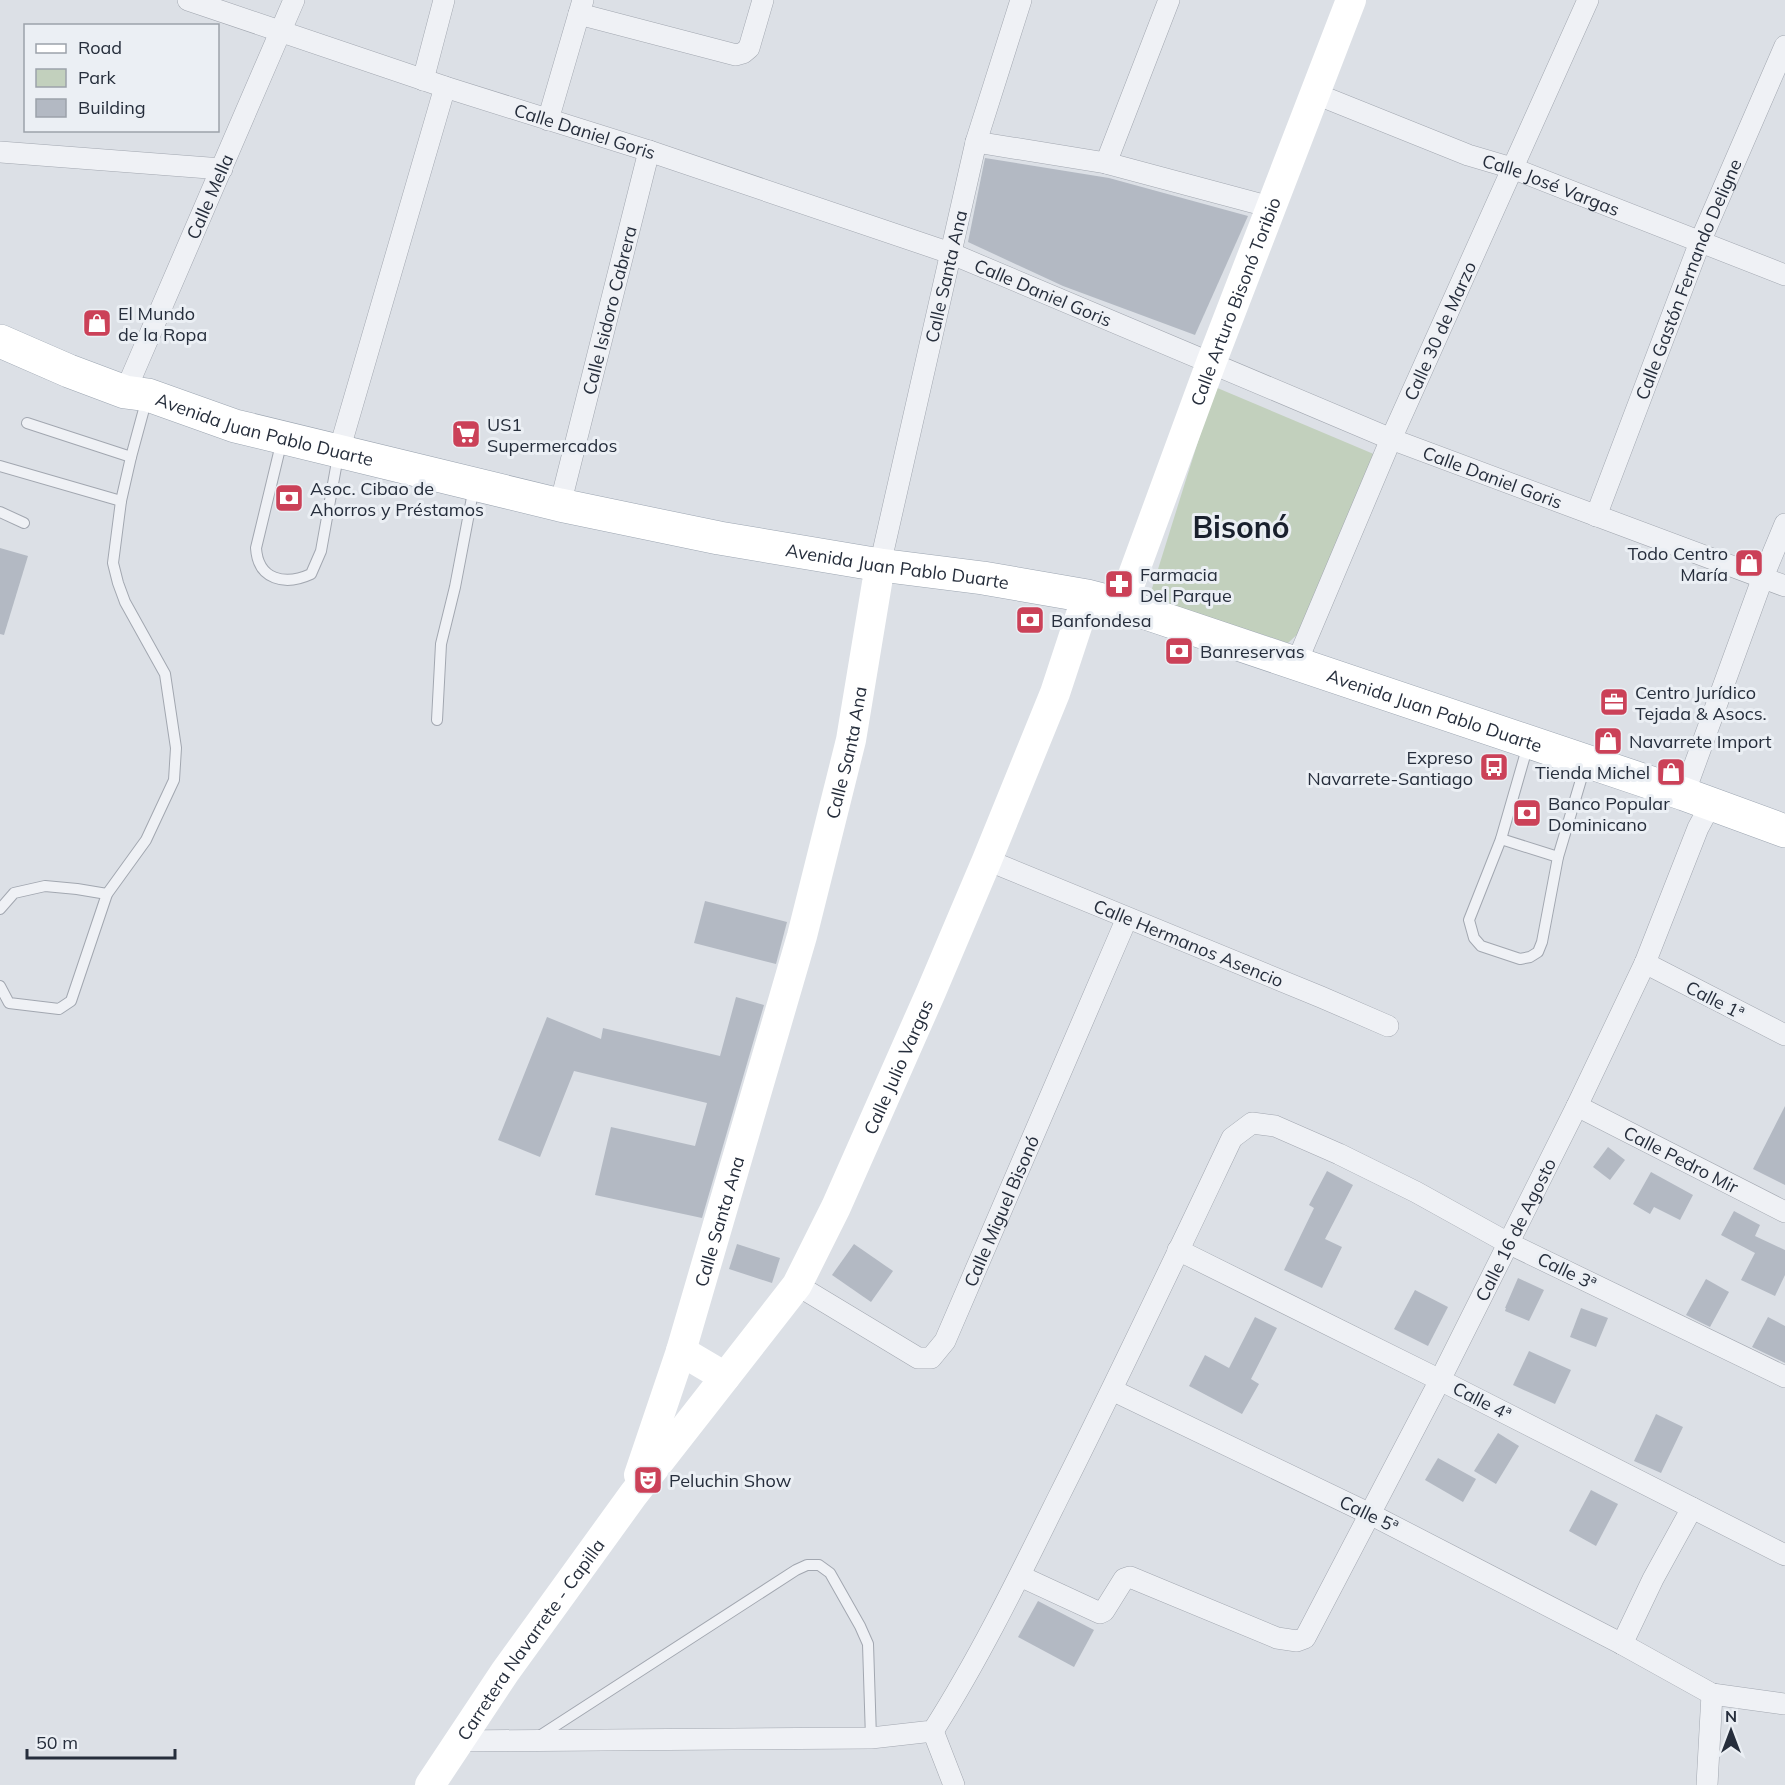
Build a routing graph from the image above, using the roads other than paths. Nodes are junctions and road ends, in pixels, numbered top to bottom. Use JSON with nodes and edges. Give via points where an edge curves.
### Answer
{"nodes":[{"id":1,"x":188,"y":0,"type":"edge"},
{"id":2,"x":294,"y":0,"type":"edge"},
{"id":3,"x":444,"y":0,"type":"edge"},
{"id":4,"x":763,"y":0,"type":"edge"},
{"id":5,"x":1021,"y":0,"type":"edge"},
{"id":6,"x":1169,"y":0,"type":"edge"},
{"id":7,"x":1352,"y":0,"type":"edge"},
{"id":8,"x":1588,"y":0,"type":"edge"},
{"id":9,"x":581,"y":7,"type":"edge"},
{"id":10,"x":281,"y":30,"type":"junction"},
{"id":11,"x":1785,"y":46,"type":"edge"},
{"id":12,"x":423,"y":80,"type":"junction"},
{"id":13,"x":445,"y":87,"type":"junction"},
{"id":14,"x":1316,"y":94,"type":"junction"},
{"id":15,"x":548,"y":120,"type":"junction"},
{"id":16,"x":976,"y":142,"type":"junction"},
{"id":17,"x":0,"y":152,"type":"edge"},
{"id":18,"x":649,"y":152,"type":"junction"},
{"id":19,"x":1106,"y":163,"type":"junction"},
{"id":20,"x":1512,"y":168,"type":"junction"},
{"id":21,"x":222,"y":169,"type":"junction"},
{"id":22,"x":1270,"y":207,"type":"junction"},
{"id":23,"x":1700,"y":242,"type":"junction"},
{"id":24,"x":950,"y":253,"type":"junction"},
{"id":25,"x":1785,"y":275,"type":"edge"},
{"id":26,"x":0,"y":341,"type":"edge"},
{"id":27,"x":1211,"y":363,"type":"junction"},
{"id":28,"x":136,"y":394,"type":"junction"},
{"id":29,"x":27,"y":423,"type":"dead end"},
{"id":30,"x":282,"y":437,"type":"junction"},
{"id":31,"x":1391,"y":439,"type":"junction"},
{"id":32,"x":339,"y":451,"type":"junction"},
{"id":33,"x":131,"y":457,"type":"junction"},
{"id":34,"x":0,"y":466,"type":"edge"},
{"id":35,"x":475,"y":484,"type":"junction"},
{"id":36,"x":121,"y":501,"type":"junction"},
{"id":37,"x":560,"y":505,"type":"junction"},
{"id":38,"x":0,"y":512,"type":"edge"},
{"id":39,"x":1596,"y":516,"type":"junction"},
{"id":40,"x":24,"y":523,"type":"dead end"},
{"id":41,"x":1785,"y":524,"type":"edge"},
{"id":42,"x":880,"y":565,"type":"junction"},
{"id":43,"x":1763,"y":577,"type":"junction"},
{"id":44,"x":1785,"y":586,"type":"edge"},
{"id":45,"x":1087,"y":596,"type":"junction"},
{"id":46,"x":1122,"y":605,"type":"junction"},
{"id":47,"x":1296,"y":664,"type":"junction"},
{"id":48,"x":437,"y":720,"type":"dead end"},
{"id":49,"x":1529,"y":742,"type":"junction"},
{"id":50,"x":1587,"y":762,"type":"junction"},
{"id":51,"x":1697,"y":799,"type":"junction"},
{"id":52,"x":1785,"y":831,"type":"edge"},
{"id":53,"x":1501,"y":839,"type":"junction"},
{"id":54,"x":1558,"y":857,"type":"junction"},
{"id":55,"x":987,"y":860,"type":"junction"},
{"id":56,"x":107,"y":894,"type":"junction"},
{"id":57,"x":0,"y":909,"type":"edge"},
{"id":58,"x":1127,"y":918,"type":"junction"},
{"id":59,"x":1645,"y":963,"type":"junction"},
{"id":60,"x":0,"y":986,"type":"edge"},
{"id":61,"x":1388,"y":1026,"type":"dead end"},
{"id":62,"x":1785,"y":1035,"type":"edge"},
{"id":63,"x":1577,"y":1106,"type":"junction"},
{"id":64,"x":1785,"y":1212,"type":"edge"},
{"id":65,"x":1508,"y":1243,"type":"junction"},
{"id":66,"x":1178,"y":1250,"type":"junction"},
{"id":67,"x":797,"y":1285,"type":"junction"},
{"id":68,"x":681,"y":1351,"type":"junction"},
{"id":69,"x":725,"y":1377,"type":"junction"},
{"id":70,"x":1785,"y":1377,"type":"edge"},
{"id":71,"x":1440,"y":1380,"type":"junction"},
{"id":72,"x":1112,"y":1390,"type":"junction"},
{"id":73,"x":633,"y":1495,"type":"junction"},
{"id":74,"x":1692,"y":1508,"type":"junction"},
{"id":75,"x":1370,"y":1514,"type":"junction"},
{"id":76,"x":1785,"y":1555,"type":"edge"},
{"id":77,"x":1020,"y":1576,"type":"junction"},
{"id":78,"x":1622,"y":1644,"type":"junction"},
{"id":79,"x":1712,"y":1694,"type":"junction"},
{"id":80,"x":1785,"y":1704,"type":"edge"},
{"id":81,"x":933,"y":1731,"type":"junction"},
{"id":82,"x":871,"y":1738,"type":"junction"},
{"id":83,"x":458,"y":1741,"type":"junction"},
{"id":84,"x":530,"y":1742,"type":"junction"},
{"id":85,"x":430,"y":1785,"type":"edge"},
{"id":86,"x":954,"y":1785,"type":"edge"},
{"id":87,"x":1707,"y":1785,"type":"edge"}],
"edges":[{"from":1,"to":10,"type":"street","name":"Calle Daniel Goris"},
{"from":2,"to":10,"type":"street","name":"Calle Mella"},
{"from":3,"to":12,"type":"street"},
{"from":4,"to":9,"type":"street","via":[[748,48],[736,56]]},
{"from":5,"to":16,"type":"street","name":"Calle Santa Ana"},
{"from":6,"to":19,"type":"street"},
{"from":7,"to":14,"type":"main road","name":"Calle Arturo Bisonó Toribio"},
{"from":8,"to":20,"type":"street","name":"Calle 30 de Marzo"},
{"from":9,"to":15,"type":"street"},
{"from":10,"to":12,"type":"street","name":"Calle Daniel Goris"},
{"from":10,"to":21,"type":"street","name":"Calle Mella"},
{"from":11,"to":23,"type":"street","name":"Calle Gastón Fernando Deligne"},
{"from":12,"to":13,"type":"street","name":"Calle Daniel Goris"},
{"from":13,"to":15,"type":"street","name":"Calle Daniel Goris"},
{"from":13,"to":32,"type":"street"},
{"from":14,"to":20,"type":"street","name":"Calle José Vargas","via":[[1468,155]]},
{"from":14,"to":22,"type":"main road","name":"Calle Arturo Bisonó Toribio"},
{"from":15,"to":18,"type":"street","name":"Calle Daniel Goris"},
{"from":16,"to":19,"type":"street"},
{"from":16,"to":24,"type":"street","name":"Calle Santa Ana"},
{"from":17,"to":21,"type":"street"},
{"from":18,"to":24,"type":"street","name":"Calle Daniel Goris"},
{"from":18,"to":37,"type":"street","name":"Calle Isidoro Cabrera"},
{"from":19,"to":22,"type":"street"},
{"from":20,"to":23,"type":"street","name":"Calle José Vargas"},
{"from":20,"to":31,"type":"street","name":"Calle 30 de Marzo"},
{"from":21,"to":28,"type":"street","name":"Calle Mella"},
{"from":22,"to":27,"type":"main road","name":"Calle Arturo Bisonó Toribio"},
{"from":23,"to":25,"type":"street","name":"Calle José Vargas"},
{"from":23,"to":39,"type":"street","name":"Calle Gastón Fernando Deligne"},
{"from":24,"to":27,"type":"street","name":"Calle Daniel Goris"},
{"from":24,"to":42,"type":"street","name":"Calle Santa Ana"},
{"from":26,"to":28,"type":"main road","name":"Avenida Juan Pablo Duarte"},
{"from":27,"to":31,"type":"street","name":"Calle Daniel Goris"},
{"from":27,"to":46,"type":"main road","name":"Calle Arturo Bisonó Toribio"},
{"from":28,"to":30,"type":"main road","name":"Avenida Juan Pablo Duarte"},
{"from":28,"to":33,"type":"lane"},
{"from":29,"to":33,"type":"lane"},
{"from":30,"to":32,"type":"main road","name":"Avenida Juan Pablo Duarte"},
{"from":30,"to":32,"type":"lane","via":[[256,548],[257,561],[264,572],[281,579],[311,574],[321,552]]},
{"from":31,"to":39,"type":"street","name":"Calle Daniel Goris"},
{"from":31,"to":47,"type":"street","name":"Calle 30 de Marzo"},
{"from":32,"to":35,"type":"main road","name":"Avenida Juan Pablo Duarte"},
{"from":33,"to":36,"type":"lane"},
{"from":34,"to":36,"type":"lane"},
{"from":35,"to":37,"type":"main road","name":"Avenida Juan Pablo Duarte"},
{"from":35,"to":48,"type":"lane","via":[[441,644]]},
{"from":36,"to":56,"type":"lane","via":[[113,563],[125,602],[165,674],[176,748],[174,780],[146,840]]},
{"from":37,"to":42,"type":"main road","name":"Avenida Juan Pablo Duarte","via":[[719,538]]},
{"from":38,"to":40,"type":"lane"},
{"from":39,"to":43,"type":"street","name":"Calle Daniel Goris"},
{"from":41,"to":43,"type":"street","name":"Calle 16 de Agosto"},
{"from":42,"to":45,"type":"main road","name":"Avenida Juan Pablo Duarte"},
{"from":42,"to":68,"type":"main road","name":"Calle Santa Ana","via":[[851,740],[830,826],[799,947]]},
{"from":43,"to":44,"type":"street","name":"Calle Daniel Goris"},
{"from":43,"to":51,"type":"street","name":"Calle 16 de Agosto"},
{"from":45,"to":46,"type":"main road","name":"Avenida Juan Pablo Duarte"},
{"from":45,"to":55,"type":"main road","name":"Calle Julio Vargas","via":[[1056,693]]},
{"from":46,"to":47,"type":"main road","name":"Avenida Juan Pablo Duarte"},
{"from":47,"to":49,"type":"main road","name":"Avenida Juan Pablo Duarte"},
{"from":49,"to":50,"type":"main road","name":"Avenida Juan Pablo Duarte"},
{"from":49,"to":53,"type":"lane"},
{"from":50,"to":51,"type":"main road","name":"Avenida Juan Pablo Duarte"},
{"from":50,"to":54,"type":"lane"},
{"from":51,"to":52,"type":"main road","name":"Avenida Juan Pablo Duarte"},
{"from":51,"to":59,"type":"street","name":"Calle 16 de Agosto","via":[[1698,828]]},
{"from":53,"to":54,"type":"lane"},
{"from":53,"to":54,"type":"lane","via":[[1469,920],[1470,930],[1481,946],[1520,959],[1538,951],[1542,942]]},
{"from":55,"to":58,"type":"street","name":"Calle Hermanos Asencio"},
{"from":55,"to":67,"type":"main road","name":"Calle Julio Vargas"},
{"from":56,"to":57,"type":"lane","via":[[45,886],[15,894]]},
{"from":56,"to":60,"type":"lane","via":[[71,1001],[59,1009],[9,1003]]},
{"from":58,"to":61,"type":"street","name":"Calle Hermanos Asencio"},
{"from":58,"to":67,"type":"street","name":"Calle Miguel Bisonó","via":[[945,1341],[931,1358],[918,1358]]},
{"from":59,"to":62,"type":"street","name":"Calle 1ª"},
{"from":59,"to":63,"type":"street","name":"Calle 16 de Agosto"},
{"from":63,"to":64,"type":"street","name":"Calle Pedro Mir"},
{"from":63,"to":65,"type":"street","name":"Calle 16 de Agosto"},
{"from":65,"to":66,"type":"street","name":"Calle 3ª","via":[[1339,1154],[1275,1126],[1252,1123],[1232,1137]]},
{"from":65,"to":70,"type":"street","name":"Calle 3ª"},
{"from":65,"to":71,"type":"street","name":"Calle 16 de Agosto"},
{"from":66,"to":71,"type":"street","name":"Calle 4ª"},
{"from":66,"to":72,"type":"street"},
{"from":67,"to":69,"type":"main road","name":"Calle Julio Vargas"},
{"from":68,"to":69,"type":"main road"},
{"from":68,"to":73,"type":"main road","name":"Calle Santa Ana"},
{"from":69,"to":73,"type":"main road","name":"Calle Julio Vargas"},
{"from":71,"to":74,"type":"street","name":"Calle 4ª"},
{"from":71,"to":75,"type":"street","name":"Calle 16 de Agosto"},
{"from":72,"to":75,"type":"street","name":"Calle 5ª"},
{"from":72,"to":77,"type":"street"},
{"from":73,"to":83,"type":"main road","name":"Carretera Navarrete - Capilla"},
{"from":74,"to":76,"type":"street","name":"Calle 4ª"},
{"from":74,"to":78,"type":"street"},
{"from":75,"to":77,"type":"street","name":"Calle 16 de Agosto","via":[[1305,1638],[1296,1641],[1277,1638],[1130,1577],[1124,1579],[1100,1613]]},
{"from":75,"to":78,"type":"street","name":"Calle 5ª"},
{"from":77,"to":81,"type":"street"},
{"from":78,"to":79,"type":"street","name":"Calle 5ª"},
{"from":79,"to":80,"type":"street"},
{"from":79,"to":87,"type":"street"},
{"from":81,"to":82,"type":"street"},
{"from":81,"to":86,"type":"street"},
{"from":82,"to":84,"type":"street"},
{"from":82,"to":84,"type":"lane","via":[[868,1644],[830,1573],[819,1565],[807,1565]]},
{"from":83,"to":84,"type":"street"},
{"from":83,"to":85,"type":"main road","name":"Carretera Navarrete - Capilla"}]}
